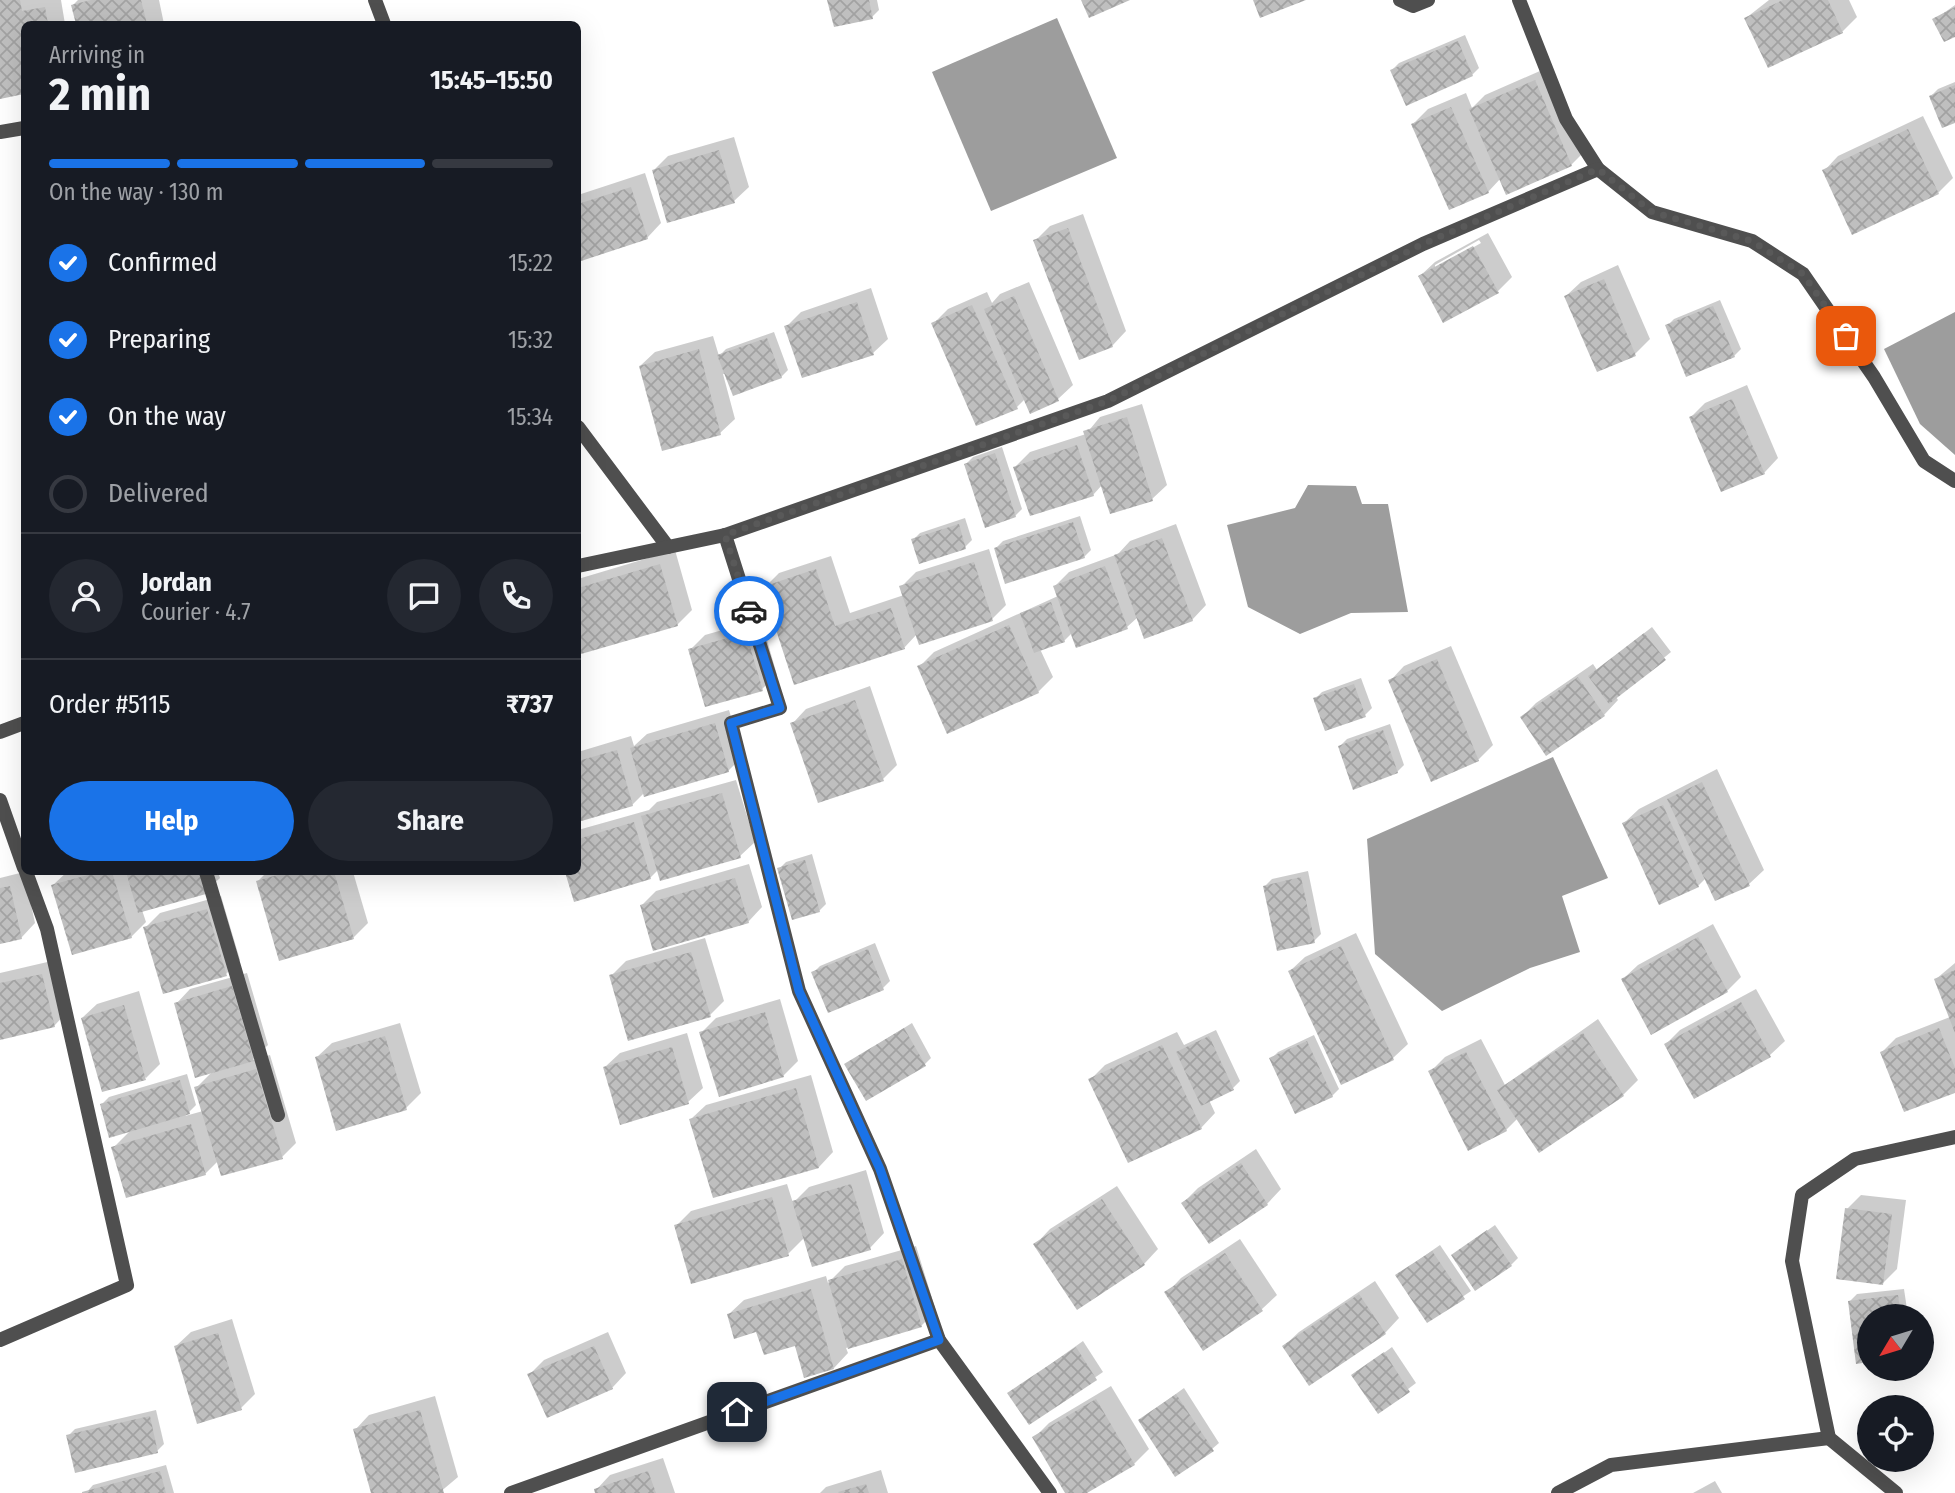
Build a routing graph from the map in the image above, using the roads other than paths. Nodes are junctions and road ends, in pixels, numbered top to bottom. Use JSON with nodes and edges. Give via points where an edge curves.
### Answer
{"nodes":[{"id":1,"x":375,"y":0,"type":"edge"},
{"id":2,"x":1400,"y":0,"type":"edge"},
{"id":3,"x":1428,"y":0,"type":"edge"},
{"id":4,"x":1519,"y":0,"type":"edge"},
{"id":5,"x":383,"y":21,"type":"edge"},
{"id":6,"x":21,"y":128,"type":"edge"},
{"id":7,"x":0,"y":132,"type":"edge"},
{"id":8,"x":1598,"y":169,"type":"junction"},
{"id":9,"x":581,"y":431,"type":"edge"},
{"id":10,"x":1955,"y":481,"type":"edge"},
{"id":11,"x":725,"y":535,"type":"junction"},
{"id":12,"x":668,"y":547,"type":"junction"},
{"id":13,"x":581,"y":565,"type":"edge"},
{"id":14,"x":21,"y":724,"type":"edge"},
{"id":15,"x":0,"y":732,"type":"edge"},
{"id":16,"x":0,"y":800,"type":"edge"},
{"id":17,"x":21,"y":859,"type":"edge"},
{"id":18,"x":27,"y":875,"type":"edge"},
{"id":19,"x":207,"y":875,"type":"edge"},
{"id":20,"x":278,"y":1115,"type":"dead end"},
{"id":21,"x":1955,"y":1137,"type":"edge"},
{"id":22,"x":0,"y":1340,"type":"edge"},
{"id":23,"x":939,"y":1340,"type":"junction"},
{"id":24,"x":1829,"y":1438,"type":"junction"},
{"id":25,"x":510,"y":1493,"type":"edge"},
{"id":26,"x":1050,"y":1493,"type":"edge"},
{"id":27,"x":1558,"y":1493,"type":"edge"},
{"id":28,"x":1896,"y":1493,"type":"edge"}],
"edges":[{"from":1,"to":5,"type":"street"},
{"from":2,"to":3,"type":"street","via":[[1413,6]]},
{"from":4,"to":8,"type":"street","via":[[1566,119]]},
{"from":6,"to":7,"type":"street"},
{"from":8,"to":10,"type":"street","via":[[1652,212],[1752,241],[1803,274],[1874,377],[1924,461]]},
{"from":8,"to":11,"type":"street","via":[[1423,244],[1108,401]]},
{"from":9,"to":12,"type":"street"},
{"from":11,"to":12,"type":"street"},
{"from":11,"to":23,"type":"street","via":[[780,708],[731,723],[799,991],[880,1169]]},
{"from":12,"to":13,"type":"street"},
{"from":14,"to":15,"type":"street"},
{"from":16,"to":17,"type":"street"},
{"from":18,"to":22,"type":"street","via":[[47,929],[127,1285]]},
{"from":19,"to":20,"type":"street"},
{"from":21,"to":24,"type":"street","via":[[1855,1159],[1802,1195],[1792,1261]]},
{"from":23,"to":25,"type":"street"},
{"from":23,"to":26,"type":"street"},
{"from":24,"to":27,"type":"street","via":[[1611,1465]]},
{"from":24,"to":28,"type":"street"}]}
